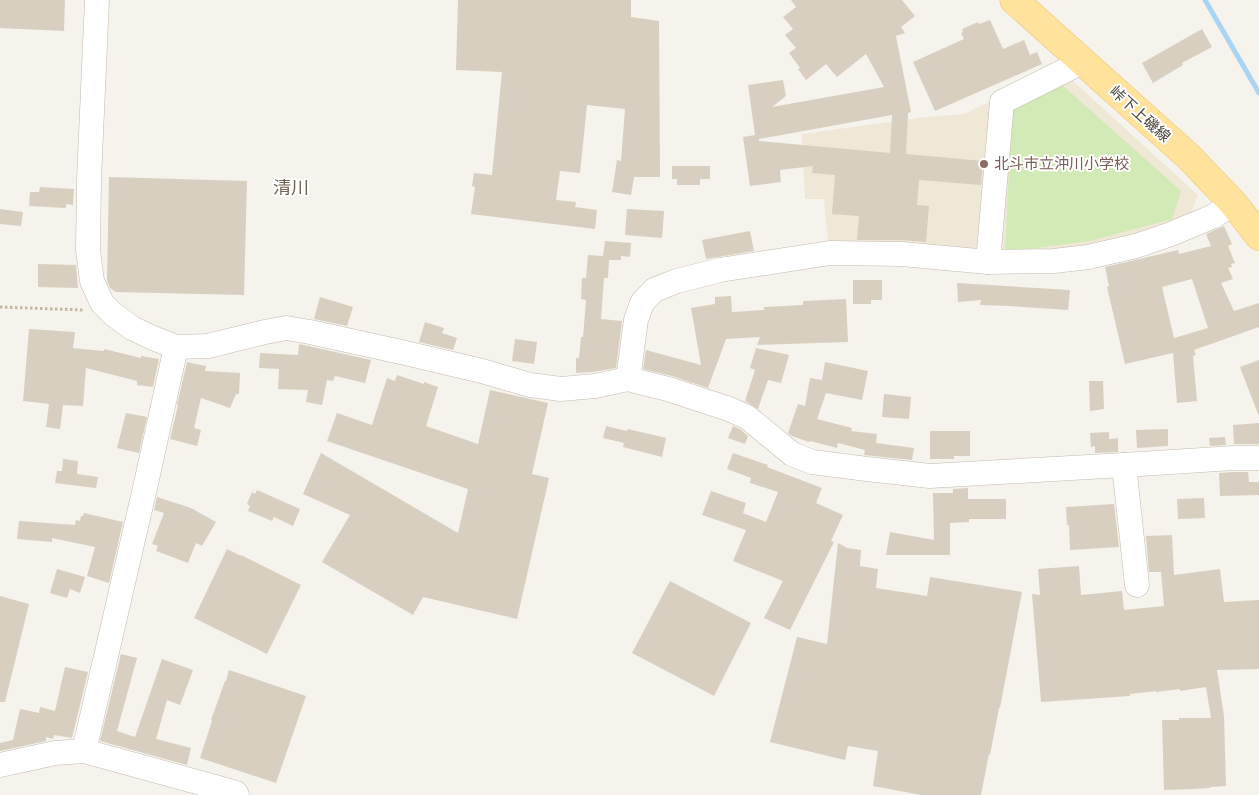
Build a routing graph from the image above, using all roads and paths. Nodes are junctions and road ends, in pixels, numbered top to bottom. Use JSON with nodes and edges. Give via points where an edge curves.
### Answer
{"nodes":[{"id":1,"x":97,"y":0,"type":"edge"},
{"id":2,"x":1014,"y":0,"type":"edge"},
{"id":3,"x":1082,"y":62,"type":"junction"},
{"id":4,"x":1233,"y":203,"type":"junction"},
{"id":5,"x":1259,"y":236,"type":"edge"},
{"id":6,"x":988,"y":262,"type":"junction"},
{"id":7,"x":102,"y":303,"type":"junction"},
{"id":8,"x":0,"y":306,"type":"edge"},
{"id":9,"x":176,"y":347,"type":"junction"},
{"id":10,"x":628,"y":379,"type":"junction"},
{"id":11,"x":1259,"y":458,"type":"edge"},
{"id":12,"x":1124,"y":465,"type":"junction"},
{"id":13,"x":1137,"y":585,"type":"dead end"},
{"id":14,"x":84,"y":751,"type":"junction"},
{"id":15,"x":0,"y":765,"type":"edge"},
{"id":16,"x":237,"y":795,"type":"edge"}],
"edges":[{"from":1,"to":7,"type":"street","via":[[88,250],[92,281]]},
{"from":2,"to":3,"type":"main road","name":"峠下上磯線"},
{"from":3,"to":4,"type":"main road","name":"峠下上磯線","via":[[1189,157]]},
{"from":3,"to":6,"type":"street","via":[[1002,102]]},
{"from":4,"to":5,"type":"main road","name":"峠下上磯線"},
{"from":4,"to":6,"type":"street","via":[[1214,216],[1136,246],[1054,261]]},
{"from":6,"to":10,"type":"street","via":[[902,254],[830,253],[720,270],[678,281],[654,290],[642,303],[636,320]]},
{"from":7,"to":8,"type":"path","via":[[84,310]]},
{"from":7,"to":9,"type":"street","via":[[132,328]]},
{"from":9,"to":10,"type":"street","via":[[208,346],[286,328],[410,354],[530,385],[561,389]]},
{"from":9,"to":14,"type":"street"},
{"from":10,"to":12,"type":"street","via":[[747,416],[792,454],[812,462],[930,476]]},
{"from":11,"to":12,"type":"street"},
{"from":12,"to":13,"type":"street"},
{"from":14,"to":15,"type":"street","via":[[55,753]]},
{"from":14,"to":16,"type":"street"}]}
